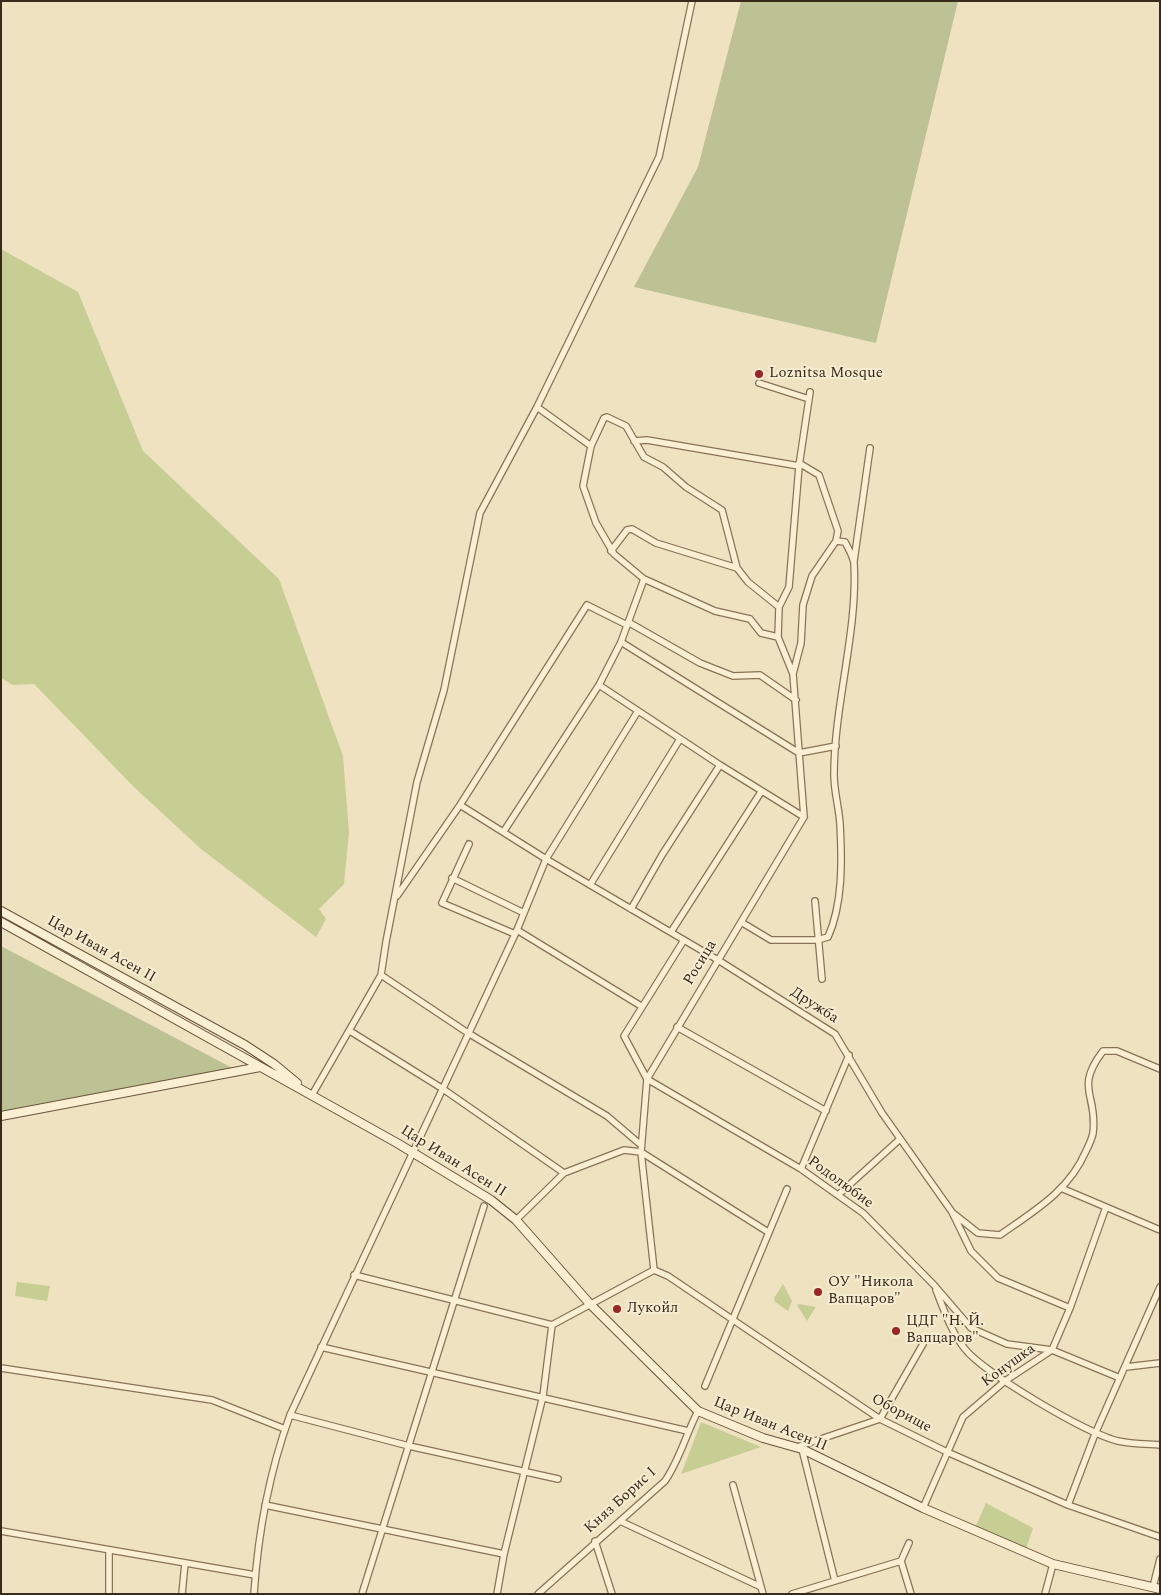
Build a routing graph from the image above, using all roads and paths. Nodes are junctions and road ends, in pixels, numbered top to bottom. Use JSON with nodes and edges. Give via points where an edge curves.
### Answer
{"nodes":[{"id":1,"x":692,"y":1,"type":"edge"},
{"id":2,"x":759,"y":383,"type":"dead end"},
{"id":3,"x":810,"y":392,"type":"dead end"},
{"id":4,"x":809,"y":399,"type":"junction"},
{"id":5,"x":536,"y":407,"type":"junction"},
{"id":6,"x":634,"y":441,"type":"junction"},
{"id":7,"x":591,"y":446,"type":"junction"},
{"id":8,"x":870,"y":448,"type":"dead end"},
{"id":9,"x":799,"y":464,"type":"junction"},
{"id":10,"x":858,"y":535,"type":"junction"},
{"id":11,"x":836,"y":542,"type":"junction"},
{"id":12,"x":845,"y":542,"type":"junction"},
{"id":13,"x":612,"y":551,"type":"junction"},
{"id":14,"x":854,"y":560,"type":"junction"},
{"id":15,"x":737,"y":568,"type":"junction"},
{"id":16,"x":644,"y":579,"type":"junction"},
{"id":17,"x":779,"y":608,"type":"junction"},
{"id":18,"x":627,"y":623,"type":"junction"},
{"id":19,"x":778,"y":637,"type":"junction"},
{"id":20,"x":621,"y":642,"type":"junction"},
{"id":21,"x":793,"y":674,"type":"junction"},
{"id":22,"x":599,"y":685,"type":"junction"},
{"id":23,"x":796,"y":700,"type":"junction"},
{"id":24,"x":638,"y":711,"type":"junction"},
{"id":25,"x":680,"y":739,"type":"junction"},
{"id":26,"x":836,"y":746,"type":"junction"},
{"id":27,"x":799,"y":752,"type":"junction"},
{"id":28,"x":720,"y":766,"type":"junction"},
{"id":29,"x":761,"y":792,"type":"junction"},
{"id":30,"x":460,"y":805,"type":"junction"},
{"id":31,"x":804,"y":817,"type":"junction"},
{"id":32,"x":504,"y":831,"type":"junction"},
{"id":33,"x":469,"y":844,"type":"dead end"},
{"id":34,"x":546,"y":859,"type":"junction"},
{"id":35,"x":452,"y":878,"type":"junction"},
{"id":36,"x":590,"y":885,"type":"junction"},
{"id":37,"x":396,"y":898,"type":"junction"},
{"id":38,"x":815,"y":901,"type":"dead end"},
{"id":39,"x":631,"y":908,"type":"junction"},
{"id":40,"x":1,"y":910,"type":"edge"},
{"id":41,"x":524,"y":913,"type":"junction"},
{"id":42,"x":1,"y":922,"type":"edge"},
{"id":43,"x":741,"y":922,"type":"junction"},
{"id":44,"x":516,"y":932,"type":"junction"},
{"id":45,"x":671,"y":932,"type":"junction"},
{"id":46,"x":684,"y":940,"type":"junction"},
{"id":47,"x":817,"y":940,"type":"junction"},
{"id":48,"x":718,"y":960,"type":"junction"},
{"id":49,"x":382,"y":975,"type":"junction"},
{"id":50,"x":822,"y":979,"type":"dead end"},
{"id":51,"x":641,"y":1006,"type":"junction"},
{"id":52,"x":677,"y":1027,"type":"junction"},
{"id":53,"x":350,"y":1031,"type":"junction"},
{"id":54,"x":468,"y":1033,"type":"junction"},
{"id":55,"x":849,"y":1055,"type":"junction"},
{"id":56,"x":274,"y":1064,"type":"junction"},
{"id":57,"x":260,"y":1067,"type":"junction"},
{"id":58,"x":1160,"y":1069,"type":"edge"},
{"id":59,"x":647,"y":1079,"type":"junction"},
{"id":60,"x":443,"y":1089,"type":"junction"},
{"id":61,"x":312,"y":1096,"type":"junction"},
{"id":62,"x":826,"y":1111,"type":"junction"},
{"id":63,"x":1,"y":1116,"type":"edge"},
{"id":64,"x":900,"y":1139,"type":"junction"},
{"id":65,"x":641,"y":1145,"type":"junction"},
{"id":66,"x":412,"y":1152,"type":"junction"},
{"id":67,"x":641,"y":1152,"type":"junction"},
{"id":68,"x":801,"y":1169,"type":"junction"},
{"id":69,"x":564,"y":1173,"type":"junction"},
{"id":70,"x":1061,"y":1188,"type":"junction"},
{"id":71,"x":787,"y":1189,"type":"dead end"},
{"id":72,"x":838,"y":1195,"type":"junction"},
{"id":73,"x":484,"y":1206,"type":"dead end"},
{"id":74,"x":1106,"y":1207,"type":"junction"},
{"id":75,"x":952,"y":1212,"type":"junction"},
{"id":76,"x":516,"y":1220,"type":"junction"},
{"id":77,"x":1160,"y":1230,"type":"edge"},
{"id":78,"x":768,"y":1232,"type":"junction"},
{"id":79,"x":654,"y":1270,"type":"junction"},
{"id":80,"x":354,"y":1276,"type":"junction"},
{"id":81,"x":934,"y":1285,"type":"junction"},
{"id":82,"x":1160,"y":1287,"type":"edge"},
{"id":83,"x":454,"y":1299,"type":"junction"},
{"id":84,"x":590,"y":1304,"type":"junction"},
{"id":85,"x":1070,"y":1308,"type":"junction"},
{"id":86,"x":732,"y":1320,"type":"junction"},
{"id":87,"x":552,"y":1325,"type":"junction"},
{"id":88,"x":923,"y":1344,"type":"dead end"},
{"id":89,"x":321,"y":1347,"type":"junction"},
{"id":90,"x":1052,"y":1350,"type":"junction"},
{"id":91,"x":1160,"y":1364,"type":"edge"},
{"id":92,"x":1126,"y":1367,"type":"junction"},
{"id":93,"x":1,"y":1368,"type":"edge"},
{"id":94,"x":433,"y":1374,"type":"junction"},
{"id":95,"x":1120,"y":1378,"type":"junction"},
{"id":96,"x":1005,"y":1381,"type":"junction"},
{"id":97,"x":705,"y":1386,"type":"dead end"},
{"id":98,"x":543,"y":1396,"type":"junction"},
{"id":99,"x":698,"y":1411,"type":"junction"},
{"id":100,"x":290,"y":1415,"type":"junction"},
{"id":101,"x":880,"y":1419,"type":"junction"},
{"id":102,"x":285,"y":1429,"type":"junction"},
{"id":103,"x":688,"y":1431,"type":"junction"},
{"id":104,"x":1095,"y":1434,"type":"junction"},
{"id":105,"x":1160,"y":1445,"type":"edge"},
{"id":106,"x":409,"y":1446,"type":"junction"},
{"id":107,"x":799,"y":1448,"type":"junction"},
{"id":108,"x":947,"y":1452,"type":"junction"},
{"id":109,"x":525,"y":1472,"type":"junction"},
{"id":110,"x":558,"y":1479,"type":"dead end"},
{"id":111,"x":733,"y":1485,"type":"dead end"},
{"id":112,"x":265,"y":1505,"type":"junction"},
{"id":113,"x":1068,"y":1505,"type":"junction"},
{"id":114,"x":923,"y":1508,"type":"junction"},
{"id":115,"x":620,"y":1521,"type":"junction"},
{"id":116,"x":383,"y":1529,"type":"junction"},
{"id":117,"x":1,"y":1532,"type":"edge"},
{"id":118,"x":1160,"y":1537,"type":"edge"},
{"id":119,"x":595,"y":1541,"type":"junction"},
{"id":120,"x":909,"y":1543,"type":"dead end"},
{"id":121,"x":109,"y":1550,"type":"junction"},
{"id":122,"x":504,"y":1554,"type":"junction"},
{"id":123,"x":1160,"y":1559,"type":"edge"},
{"id":124,"x":901,"y":1561,"type":"junction"},
{"id":125,"x":185,"y":1563,"type":"junction"},
{"id":126,"x":1053,"y":1564,"type":"junction"},
{"id":127,"x":255,"y":1575,"type":"junction"},
{"id":128,"x":835,"y":1581,"type":"junction"},
{"id":129,"x":761,"y":1587,"type":"junction"},
{"id":130,"x":1156,"y":1588,"type":"edge"},
{"id":131,"x":109,"y":1594,"type":"edge"},
{"id":132,"x":182,"y":1594,"type":"edge"},
{"id":133,"x":254,"y":1594,"type":"edge"},
{"id":134,"x":362,"y":1594,"type":"edge"},
{"id":135,"x":497,"y":1594,"type":"edge"},
{"id":136,"x":538,"y":1594,"type":"edge"},
{"id":137,"x":612,"y":1594,"type":"edge"},
{"id":138,"x":763,"y":1594,"type":"edge"},
{"id":139,"x":792,"y":1594,"type":"edge"},
{"id":140,"x":911,"y":1594,"type":"edge"},
{"id":141,"x":1045,"y":1594,"type":"edge"}],
"edges":[{"from":1,"to":5,"type":"street","via":[[659,157]]},
{"from":2,"to":4,"type":"street"},
{"from":3,"to":4,"type":"street"},
{"from":4,"to":9,"type":"street"},
{"from":5,"to":7,"type":"street"},
{"from":5,"to":37,"type":"street","via":[[480,513],[444,690],[417,782]]},
{"from":6,"to":7,"type":"street","via":[[623,424],[607,417]]},
{"from":6,"to":9,"type":"street","via":[[647,440]]},
{"from":6,"to":15,"type":"street","via":[[644,457],[722,510]]},
{"from":7,"to":13,"type":"street","via":[[583,492]]},
{"from":8,"to":10,"type":"street"},
{"from":9,"to":11,"type":"street","via":[[819,475],[837,528]]},
{"from":9,"to":17,"type":"street","via":[[789,587]]},
{"from":10,"to":12,"type":"street"},
{"from":10,"to":14,"type":"street"},
{"from":11,"to":12,"type":"street"},
{"from":11,"to":21,"type":"street","via":[[812,576],[803,605],[801,643]]},
{"from":12,"to":14,"type":"street"},
{"from":13,"to":15,"type":"street","via":[[632,528],[656,543]]},
{"from":13,"to":16,"type":"street"},
{"from":14,"to":26,"type":"street","via":[[853,600]]},
{"from":15,"to":17,"type":"street","via":[[748,582]]},
{"from":16,"to":18,"type":"street"},
{"from":16,"to":19,"type":"street","via":[[715,611],[750,619],[761,633]]},
{"from":17,"to":19,"type":"street"},
{"from":18,"to":20,"type":"street"},
{"from":18,"to":23,"type":"street","via":[[724,673],[737,677],[760,675]]},
{"from":18,"to":30,"type":"street","via":[[587,605]]},
{"from":19,"to":21,"type":"street"},
{"from":20,"to":22,"type":"street"},
{"from":20,"to":27,"type":"street"},
{"from":21,"to":23,"type":"street"},
{"from":22,"to":24,"type":"street"},
{"from":22,"to":32,"type":"street"},
{"from":23,"to":27,"type":"street"},
{"from":24,"to":25,"type":"street"},
{"from":24,"to":34,"type":"street"},
{"from":25,"to":28,"type":"street"},
{"from":25,"to":36,"type":"street"},
{"from":26,"to":27,"type":"street"},
{"from":26,"to":47,"type":"street","via":[[834,777],[840,824],[840,884],[832,928],[828,937]]},
{"from":27,"to":31,"type":"street"},
{"from":28,"to":29,"type":"street"},
{"from":28,"to":39,"type":"street"},
{"from":29,"to":31,"type":"street"},
{"from":29,"to":45,"type":"street"},
{"from":30,"to":32,"type":"street","name":"Дружба"},
{"from":30,"to":37,"type":"street"},
{"from":31,"to":43,"type":"street","name":"Росица"},
{"from":32,"to":34,"type":"street","name":"Дружба"},
{"from":33,"to":35,"type":"street"},
{"from":34,"to":36,"type":"street","name":"Дружба"},
{"from":34,"to":41,"type":"street"},
{"from":35,"to":41,"type":"street"},
{"from":35,"to":44,"type":"street","via":[[442,902]]},
{"from":36,"to":39,"type":"street","name":"Дружба"},
{"from":37,"to":49,"type":"street"},
{"from":38,"to":47,"type":"street"},
{"from":39,"to":45,"type":"street","name":"Дружба"},
{"from":40,"to":56,"type":"street","name":"Цар Иван Асен II"},
{"from":41,"to":44,"type":"street"},
{"from":42,"to":57,"type":"street","name":"Цар Иван Асен II"},
{"from":43,"to":47,"type":"street","via":[[771,940]]},
{"from":43,"to":48,"type":"street","name":"Росица"},
{"from":44,"to":51,"type":"street"},
{"from":44,"to":54,"type":"street"},
{"from":45,"to":46,"type":"street","name":"Дружба"},
{"from":46,"to":48,"type":"street","name":"Дружба"},
{"from":46,"to":51,"type":"street"},
{"from":47,"to":50,"type":"street"},
{"from":48,"to":52,"type":"street","name":"Росица"},
{"from":48,"to":55,"type":"street","name":"Дружба","via":[[835,1034]]},
{"from":49,"to":53,"type":"street"},
{"from":49,"to":54,"type":"street"},
{"from":51,"to":59,"type":"street","via":[[624,1036]]},
{"from":52,"to":59,"type":"street","name":"Росица"},
{"from":52,"to":62,"type":"street"},
{"from":53,"to":60,"type":"street"},
{"from":53,"to":61,"type":"street"},
{"from":54,"to":60,"type":"street"},
{"from":54,"to":65,"type":"street","via":[[607,1116]]},
{"from":55,"to":62,"type":"street"},
{"from":55,"to":64,"type":"street","name":"Дружба"},
{"from":56,"to":57,"type":"street"},
{"from":56,"to":61,"type":"street","name":"Цар Иван Асен II"},
{"from":57,"to":61,"type":"street","name":"Цар Иван Асен II"},
{"from":57,"to":63,"type":"street"},
{"from":58,"to":70,"type":"street","via":[[1116,1051],[1103,1051],[1093,1064],[1086,1083],[1094,1113],[1093,1136],[1078,1171]]},
{"from":59,"to":65,"type":"street","name":"Росица"},
{"from":59,"to":68,"type":"street","name":"Родолюбие"},
{"from":60,"to":66,"type":"street"},
{"from":60,"to":69,"type":"street"},
{"from":61,"to":66,"type":"street","name":"Цар Иван Асен II"},
{"from":62,"to":68,"type":"street"},
{"from":64,"to":72,"type":"street"},
{"from":64,"to":75,"type":"street","name":"Дружба"},
{"from":65,"to":67,"type":"street","name":"Росица"},
{"from":66,"to":76,"type":"street","name":"Цар Иван Асен II","via":[[491,1200]]},
{"from":66,"to":80,"type":"street"},
{"from":67,"to":69,"type":"street","via":[[624,1150]]},
{"from":67,"to":78,"type":"street"},
{"from":67,"to":79,"type":"street","name":"Росица"},
{"from":68,"to":72,"type":"street","name":"Родолюбие"},
{"from":69,"to":76,"type":"street"},
{"from":70,"to":74,"type":"street"},
{"from":70,"to":75,"type":"street","via":[[1000,1235],[978,1233]]},
{"from":71,"to":78,"type":"street"},
{"from":72,"to":81,"type":"street","name":"Родолюбие","via":[[863,1213]]},
{"from":73,"to":83,"type":"street"},
{"from":74,"to":77,"type":"street"},
{"from":74,"to":85,"type":"street","name":"Конушка"},
{"from":75,"to":85,"type":"street","name":"Дружба","via":[[971,1251],[998,1278]]},
{"from":76,"to":84,"type":"street","name":"Цар Иван Асен II"},
{"from":78,"to":86,"type":"street"},
{"from":79,"to":84,"type":"street"},
{"from":79,"to":86,"type":"street","name":"Оборище","via":[[668,1276]]},
{"from":80,"to":83,"type":"street"},
{"from":80,"to":89,"type":"street"},
{"from":81,"to":90,"type":"street","name":"Родолюбие","via":[[971,1328],[1008,1344]]},
{"from":81,"to":96,"type":"street","via":[[964,1348],[982,1366]]},
{"from":82,"to":92,"type":"street"},
{"from":83,"to":87,"type":"street"},
{"from":83,"to":94,"type":"street"},
{"from":84,"to":87,"type":"street"},
{"from":84,"to":99,"type":"street","name":"Цар Иван Асен II"},
{"from":85,"to":90,"type":"street","name":"Конушка"},
{"from":86,"to":97,"type":"street"},
{"from":86,"to":101,"type":"street","name":"Оборище"},
{"from":87,"to":98,"type":"street"},
{"from":88,"to":101,"type":"street"},
{"from":89,"to":94,"type":"street"},
{"from":89,"to":100,"type":"street"},
{"from":90,"to":95,"type":"street","name":"Родолюбие"},
{"from":90,"to":96,"type":"street","name":"Конушка"},
{"from":91,"to":92,"type":"street"},
{"from":92,"to":95,"type":"street"},
{"from":93,"to":102,"type":"street","via":[[212,1400]]},
{"from":94,"to":98,"type":"street"},
{"from":94,"to":106,"type":"street"},
{"from":95,"to":104,"type":"street"},
{"from":96,"to":104,"type":"street"},
{"from":96,"to":108,"type":"street","name":"Конушка","via":[[963,1417]]},
{"from":98,"to":103,"type":"street"},
{"from":98,"to":109,"type":"street"},
{"from":99,"to":103,"type":"street","name":"Княз Борис I"},
{"from":99,"to":107,"type":"street","name":"Цар Иван Асен II","via":[[763,1438]]},
{"from":100,"to":102,"type":"street"},
{"from":100,"to":106,"type":"street"},
{"from":101,"to":107,"type":"street"},
{"from":101,"to":108,"type":"street","name":"Оборище"},
{"from":102,"to":112,"type":"street","via":[[275,1456]]},
{"from":103,"to":115,"type":"street","name":"Княз Борис I","via":[[676,1464],[665,1481]]},
{"from":104,"to":105,"type":"street","via":[[1118,1442]]},
{"from":104,"to":113,"type":"street"},
{"from":106,"to":109,"type":"street"},
{"from":106,"to":116,"type":"street"},
{"from":107,"to":114,"type":"street","name":"Цар Иван Асен II"},
{"from":107,"to":128,"type":"street"},
{"from":108,"to":113,"type":"street","name":"Оборище"},
{"from":108,"to":114,"type":"street","name":"Конушка"},
{"from":109,"to":110,"type":"street"},
{"from":109,"to":122,"type":"street"},
{"from":111,"to":129,"type":"street"},
{"from":112,"to":116,"type":"street"},
{"from":112,"to":127,"type":"street"},
{"from":113,"to":118,"type":"street","name":"Оборище"},
{"from":114,"to":126,"type":"street","name":"Цар Иван Асен II"},
{"from":115,"to":119,"type":"street","name":"Княз Борис I"},
{"from":115,"to":129,"type":"street"},
{"from":116,"to":122,"type":"street"},
{"from":116,"to":134,"type":"street"},
{"from":117,"to":121,"type":"street"},
{"from":119,"to":136,"type":"street","name":"Княз Борис I"},
{"from":119,"to":137,"type":"street"},
{"from":120,"to":124,"type":"street"},
{"from":121,"to":125,"type":"street"},
{"from":121,"to":131,"type":"street"},
{"from":122,"to":135,"type":"street"},
{"from":123,"to":130,"type":"street"},
{"from":124,"to":128,"type":"street"},
{"from":124,"to":140,"type":"street"},
{"from":125,"to":127,"type":"street"},
{"from":125,"to":132,"type":"street"},
{"from":126,"to":130,"type":"street","name":"Цар Иван Асен II"},
{"from":126,"to":141,"type":"street"},
{"from":127,"to":133,"type":"street"},
{"from":128,"to":139,"type":"street"},
{"from":129,"to":138,"type":"street"}]}
